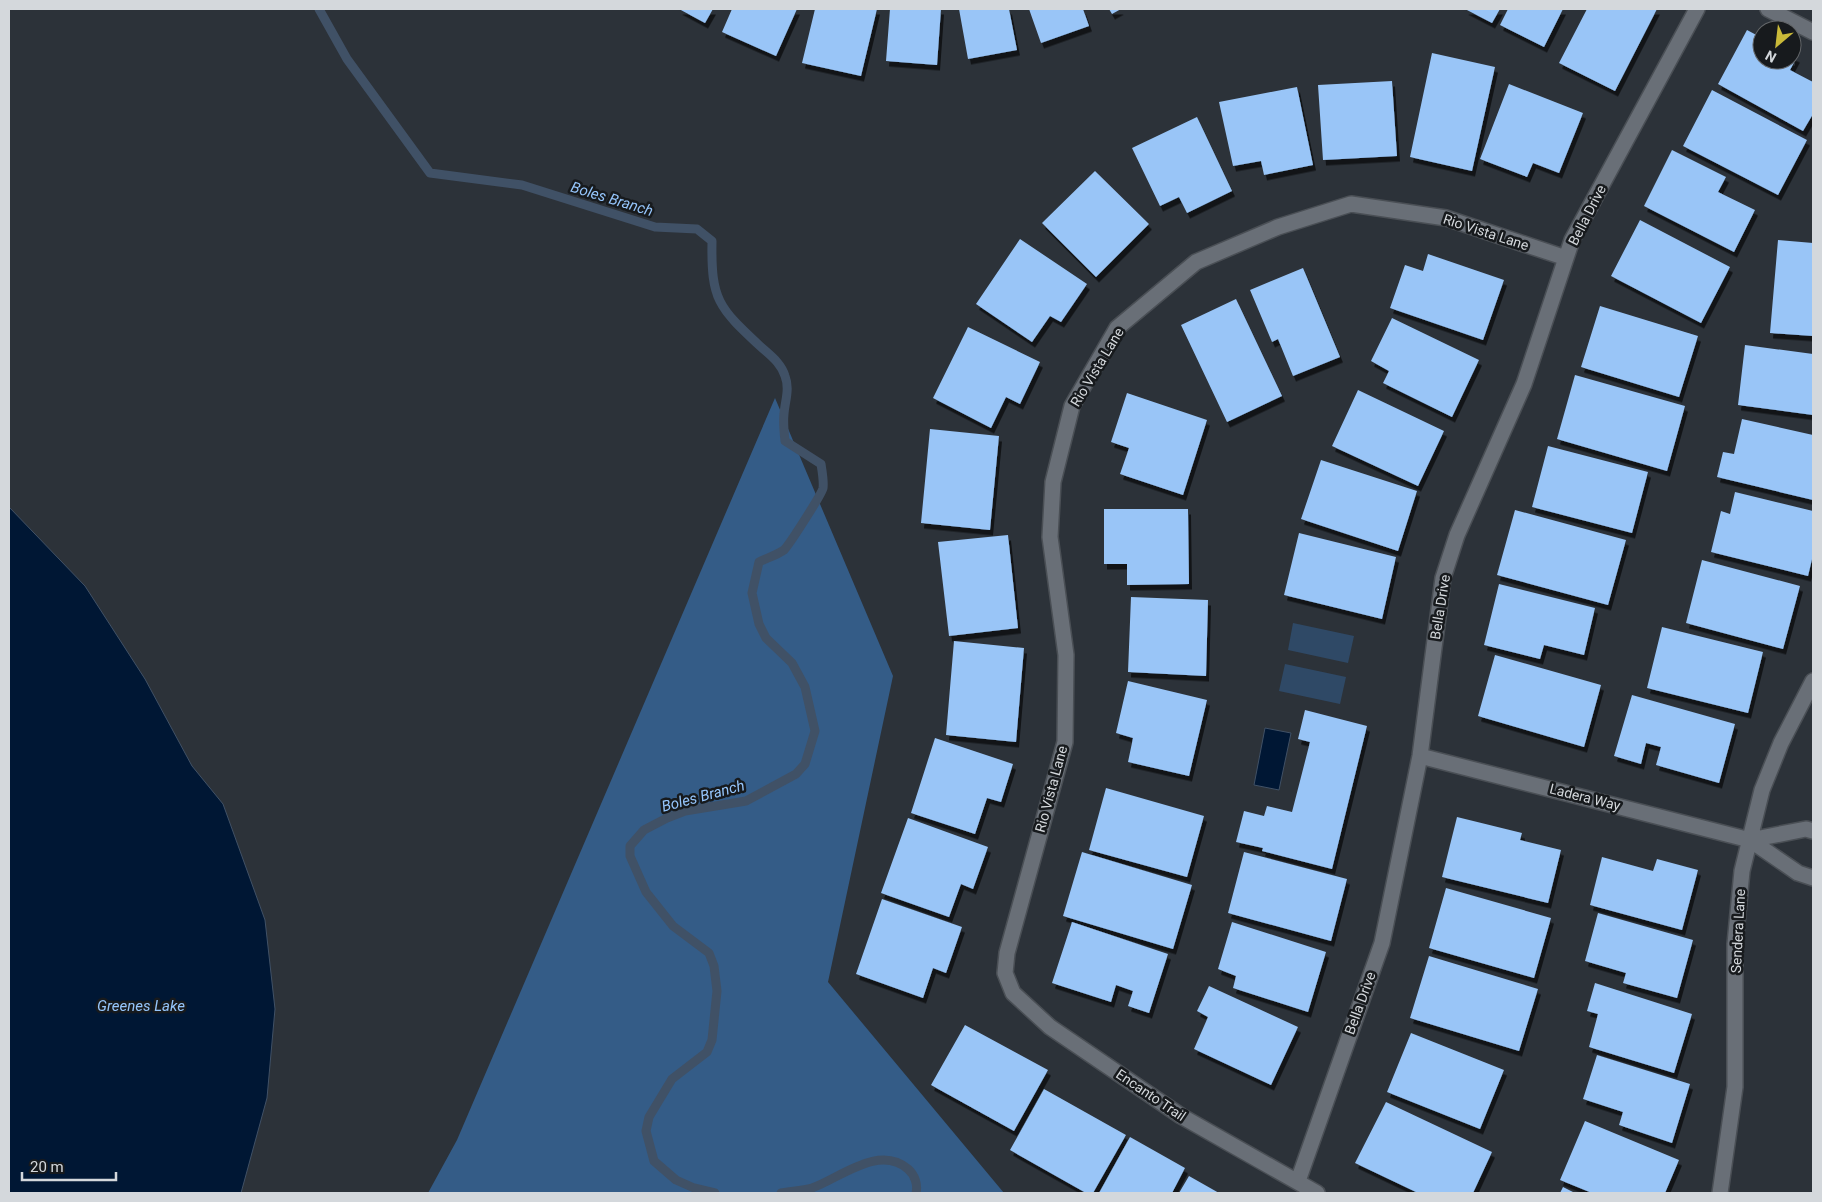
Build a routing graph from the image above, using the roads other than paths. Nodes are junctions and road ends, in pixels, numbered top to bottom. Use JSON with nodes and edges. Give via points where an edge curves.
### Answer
{"nodes":[{"id":1,"x":1697,"y":9,"type":"edge"},
{"id":2,"x":1768,"y":9,"type":"edge"},
{"id":3,"x":1813,"y":32,"type":"edge"},
{"id":4,"x":1566,"y":258,"type":"junction"},
{"id":5,"x":1813,"y":681,"type":"edge"},
{"id":6,"x":1420,"y":756,"type":"junction"},
{"id":7,"x":1813,"y":831,"type":"edge"},
{"id":8,"x":1750,"y":840,"type":"junction"},
{"id":9,"x":1813,"y":878,"type":"edge"},
{"id":10,"x":1005,"y":973,"type":"joint"},
{"id":11,"x":1298,"y":1181,"type":"junction"},
{"id":12,"x":1317,"y":1193,"type":"edge"},
{"id":13,"x":1720,"y":1193,"type":"edge"}],
"edges":[{"from":1,"to":4,"type":"street","name":"Bella Drive","via":[[1572,240]]},
{"from":2,"to":3,"type":"street"},
{"from":4,"to":6,"type":"street","name":"Bella Drive","via":[[1524,384],[1457,535],[1443,578]]},
{"from":4,"to":10,"type":"street","name":"Rio Vista Lane","via":[[1446,218],[1351,204],[1278,227],[1196,262],[1117,328],[1072,406],[1054,482],[1050,537],[1066,655],[1064,742],[1006,953]]},
{"from":5,"to":8,"type":"street","name":"Sendera Lane","via":[[1781,743],[1762,790]]},
{"from":6,"to":8,"type":"street","name":"Ladera Way"},
{"from":6,"to":11,"type":"street","name":"Bella Drive","via":[[1382,943]]},
{"from":7,"to":8,"type":"street","name":"Ladera Way"},
{"from":8,"to":9,"type":"street","name":"Ladera Way","via":[[1798,874]]},
{"from":8,"to":13,"type":"street","name":"Sendera Lane","via":[[1742,871],[1734,944],[1735,1087]]},
{"from":10,"to":11,"type":"street","name":"Encanto Trail","via":[[1013,993],[1050,1027],[1181,1116]]},
{"from":11,"to":12,"type":"street","name":"Encanto Trail"}]}
